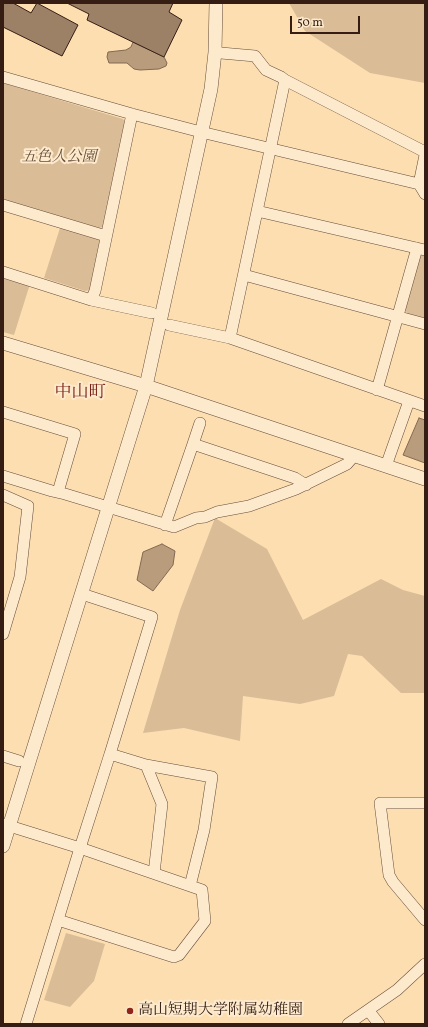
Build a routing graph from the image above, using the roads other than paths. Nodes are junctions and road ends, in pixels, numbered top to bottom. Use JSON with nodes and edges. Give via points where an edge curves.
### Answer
{"nodes":[{"id":1,"x":216,"y":3,"type":"edge"},
{"id":2,"x":221,"y":53,"type":"dead end"},
{"id":3,"x":3,"y":77,"type":"edge"},
{"id":4,"x":285,"y":80,"type":"junction"},
{"id":5,"x":132,"y":114,"type":"junction"},
{"id":6,"x":201,"y":132,"type":"junction"},
{"id":7,"x":271,"y":149,"type":"junction"},
{"id":8,"x":425,"y":154,"type":"edge"},
{"id":9,"x":419,"y":184,"type":"junction"},
{"id":10,"x":425,"y":194,"type":"edge"},
{"id":11,"x":3,"y":205,"type":"edge"},
{"id":12,"x":257,"y":211,"type":"junction"},
{"id":13,"x":106,"y":236,"type":"junction"},
{"id":14,"x":421,"y":249,"type":"edge"},
{"id":15,"x":3,"y":272,"type":"edge"},
{"id":16,"x":244,"y":275,"type":"junction"},
{"id":17,"x":91,"y":300,"type":"junction"},
{"id":18,"x":152,"y":313,"type":"dead end"},
{"id":19,"x":398,"y":316,"type":"junction"},
{"id":20,"x":425,"y":324,"type":"edge"},
{"id":21,"x":169,"y":325,"type":"dead end"},
{"id":22,"x":230,"y":338,"type":"junction"},
{"id":23,"x":3,"y":343,"type":"edge"},
{"id":24,"x":146,"y":386,"type":"junction"},
{"id":25,"x":377,"y":390,"type":"junction"},
{"id":26,"x":409,"y":401,"type":"junction"},
{"id":27,"x":425,"y":406,"type":"edge"},
{"id":28,"x":3,"y":412,"type":"edge"},
{"id":29,"x":200,"y":423,"type":"dead end"},
{"id":30,"x":192,"y":444,"type":"junction"},
{"id":31,"x":354,"y":456,"type":"junction"},
{"id":32,"x":386,"y":466,"type":"junction"},
{"id":33,"x":3,"y":476,"type":"edge"},
{"id":34,"x":425,"y":479,"type":"edge"},
{"id":35,"x":306,"y":485,"type":"junction"},
{"id":36,"x":58,"y":492,"type":"junction"},
{"id":37,"x":3,"y":495,"type":"edge"},
{"id":38,"x":108,"y":507,"type":"junction"},
{"id":39,"x":165,"y":525,"type":"junction"},
{"id":40,"x":82,"y":594,"type":"junction"},
{"id":41,"x":5,"y":619,"type":"edge"},
{"id":42,"x":3,"y":634,"type":"edge"},
{"id":43,"x":110,"y":754,"type":"junction"},
{"id":44,"x":3,"y":756,"type":"edge"},
{"id":45,"x":19,"y":761,"type":"dead end"},
{"id":46,"x":146,"y":765,"type":"junction"},
{"id":47,"x":425,"y":803,"type":"edge"},
{"id":48,"x":6,"y":825,"type":"edge"},
{"id":49,"x":3,"y":846,"type":"edge"},
{"id":50,"x":80,"y":848,"type":"junction"},
{"id":51,"x":154,"y":873,"type":"junction"},
{"id":52,"x":190,"y":886,"type":"junction"},
{"id":53,"x":58,"y":920,"type":"junction"},
{"id":54,"x":425,"y":920,"type":"edge"},
{"id":55,"x":425,"y":964,"type":"edge"},
{"id":56,"x":368,"y":1010,"type":"junction"},
{"id":57,"x":26,"y":1024,"type":"edge"},
{"id":58,"x":348,"y":1024,"type":"edge"},
{"id":59,"x":379,"y":1024,"type":"edge"}],
"edges":[{"from":1,"to":6,"type":"street","via":[[213,73]]},
{"from":2,"to":4,"type":"street","via":[[255,56],[266,70]]},
{"from":3,"to":5,"type":"street"},
{"from":4,"to":7,"type":"street"},
{"from":4,"to":8,"type":"street"},
{"from":5,"to":6,"type":"street"},
{"from":5,"to":13,"type":"street"},
{"from":6,"to":7,"type":"street"},
{"from":6,"to":24,"type":"street"},
{"from":7,"to":9,"type":"street"},
{"from":7,"to":12,"type":"street"},
{"from":8,"to":9,"type":"street"},
{"from":9,"to":10,"type":"street"},
{"from":11,"to":13,"type":"street"},
{"from":12,"to":14,"type":"street"},
{"from":12,"to":16,"type":"street"},
{"from":13,"to":17,"type":"street"},
{"from":14,"to":19,"type":"street"},
{"from":15,"to":17,"type":"street"},
{"from":16,"to":19,"type":"street"},
{"from":16,"to":22,"type":"street"},
{"from":17,"to":18,"type":"street"},
{"from":19,"to":20,"type":"street"},
{"from":19,"to":25,"type":"street"},
{"from":21,"to":22,"type":"street"},
{"from":22,"to":25,"type":"street"},
{"from":23,"to":24,"type":"street"},
{"from":24,"to":31,"type":"street"},
{"from":24,"to":38,"type":"street"},
{"from":25,"to":26,"type":"street"},
{"from":26,"to":27,"type":"street"},
{"from":26,"to":32,"type":"street"},
{"from":28,"to":36,"type":"street","via":[[75,434]]},
{"from":29,"to":30,"type":"street"},
{"from":30,"to":35,"type":"street","via":[[295,478]]},
{"from":30,"to":39,"type":"street"},
{"from":31,"to":32,"type":"street"},
{"from":31,"to":35,"type":"street","via":[[347,464]]},
{"from":32,"to":34,"type":"street"},
{"from":33,"to":36,"type":"street"},
{"from":35,"to":39,"type":"street","via":[[249,506],[217,512],[174,527]]},
{"from":36,"to":38,"type":"street"},
{"from":37,"to":41,"type":"street","via":[[28,506],[20,577]]},
{"from":38,"to":39,"type":"street"},
{"from":38,"to":40,"type":"street"},
{"from":40,"to":43,"type":"street","via":[[152,617]]},
{"from":40,"to":48,"type":"street"},
{"from":41,"to":42,"type":"street"},
{"from":43,"to":46,"type":"street"},
{"from":43,"to":50,"type":"street"},
{"from":44,"to":45,"type":"street"},
{"from":46,"to":51,"type":"street","via":[[162,804]]},
{"from":46,"to":52,"type":"street","via":[[212,777],[204,830]]},
{"from":47,"to":54,"type":"street","via":[[380,803],[389,875]]},
{"from":48,"to":49,"type":"street"},
{"from":48,"to":50,"type":"street"},
{"from":50,"to":51,"type":"street"},
{"from":50,"to":53,"type":"street"},
{"from":51,"to":52,"type":"street"},
{"from":52,"to":53,"type":"street","via":[[202,890],[205,921],[179,955],[174,957]]},
{"from":53,"to":57,"type":"street"},
{"from":55,"to":56,"type":"street","via":[[397,990]]},
{"from":56,"to":58,"type":"street"},
{"from":56,"to":59,"type":"street"}]}
